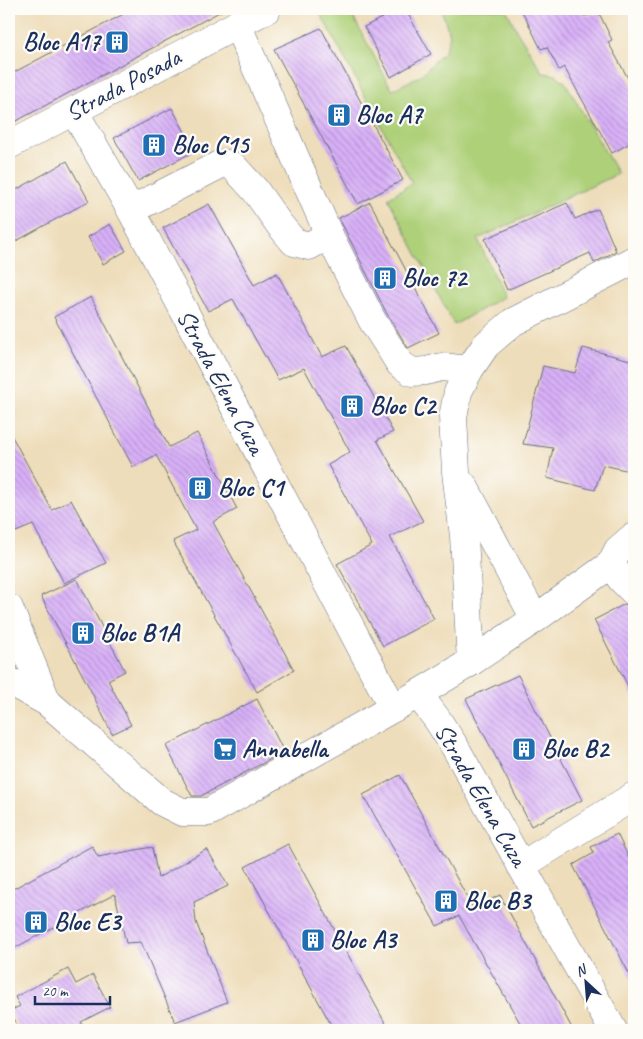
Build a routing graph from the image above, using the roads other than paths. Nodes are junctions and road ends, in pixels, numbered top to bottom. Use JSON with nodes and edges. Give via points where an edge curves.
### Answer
{"nodes":[{"id":1,"x":267,"y":9,"type":"edge"},
{"id":2,"x":237,"y":24,"type":"junction"},
{"id":3,"x":74,"y":111,"type":"junction"},
{"id":4,"x":9,"y":145,"type":"edge"},
{"id":5,"x":130,"y":210,"type":"junction"},
{"id":6,"x":329,"y":236,"type":"junction"},
{"id":7,"x":634,"y":260,"type":"edge"},
{"id":8,"x":469,"y":370,"type":"junction"},
{"id":9,"x":456,"y":472,"type":"junction"},
{"id":10,"x":634,"y":537,"type":"edge"},
{"id":11,"x":611,"y":564,"type":"junction"},
{"id":12,"x":634,"y":592,"type":"edge"},
{"id":13,"x":9,"y":608,"type":"edge"},
{"id":14,"x":535,"y":619,"type":"junction"},
{"id":15,"x":471,"y":662,"type":"junction"},
{"id":16,"x":9,"y":681,"type":"edge"},
{"id":17,"x":418,"y":694,"type":"junction"},
{"id":18,"x":47,"y":702,"type":"junction"},
{"id":19,"x":393,"y":708,"type":"junction"},
{"id":20,"x":634,"y":796,"type":"edge"},
{"id":21,"x":521,"y":866,"type":"junction"},
{"id":22,"x":613,"y":1030,"type":"edge"}],
"edges":[{"from":1,"to":2,"type":"street","name":"Strada Posada"},
{"from":2,"to":3,"type":"street","name":"Strada Posada"},
{"from":2,"to":6,"type":"street"},
{"from":3,"to":4,"type":"street","name":"Strada Posada"},
{"from":3,"to":5,"type":"street","name":"Strada Elena Cuza"},
{"from":5,"to":6,"type":"street","via":[[223,163],[233,166],[255,190],[294,242],[309,246]]},
{"from":5,"to":19,"type":"street","name":"Strada Elena Cuza"},
{"from":6,"to":8,"type":"street","via":[[372,320],[400,364],[412,372],[442,367]]},
{"from":7,"to":8,"type":"street","via":[[513,322],[486,345]]},
{"from":8,"to":9,"type":"street","via":[[458,392],[453,417]]},
{"from":9,"to":14,"type":"street"},
{"from":9,"to":15,"type":"street","via":[[464,536]]},
{"from":10,"to":11,"type":"street","via":[[618,550]]},
{"from":11,"to":12,"type":"street"},
{"from":11,"to":14,"type":"street"},
{"from":13,"to":18,"type":"street"},
{"from":14,"to":15,"type":"street"},
{"from":15,"to":17,"type":"street"},
{"from":16,"to":18,"type":"street"},
{"from":17,"to":19,"type":"street"},
{"from":17,"to":21,"type":"street","name":"Strada Elena Cuza","via":[[456,747]]},
{"from":18,"to":19,"type":"street","via":[[162,802],[182,812],[208,812]]},
{"from":20,"to":21,"type":"street"},
{"from":21,"to":22,"type":"street","name":"Strada Elena Cuza"}]}
